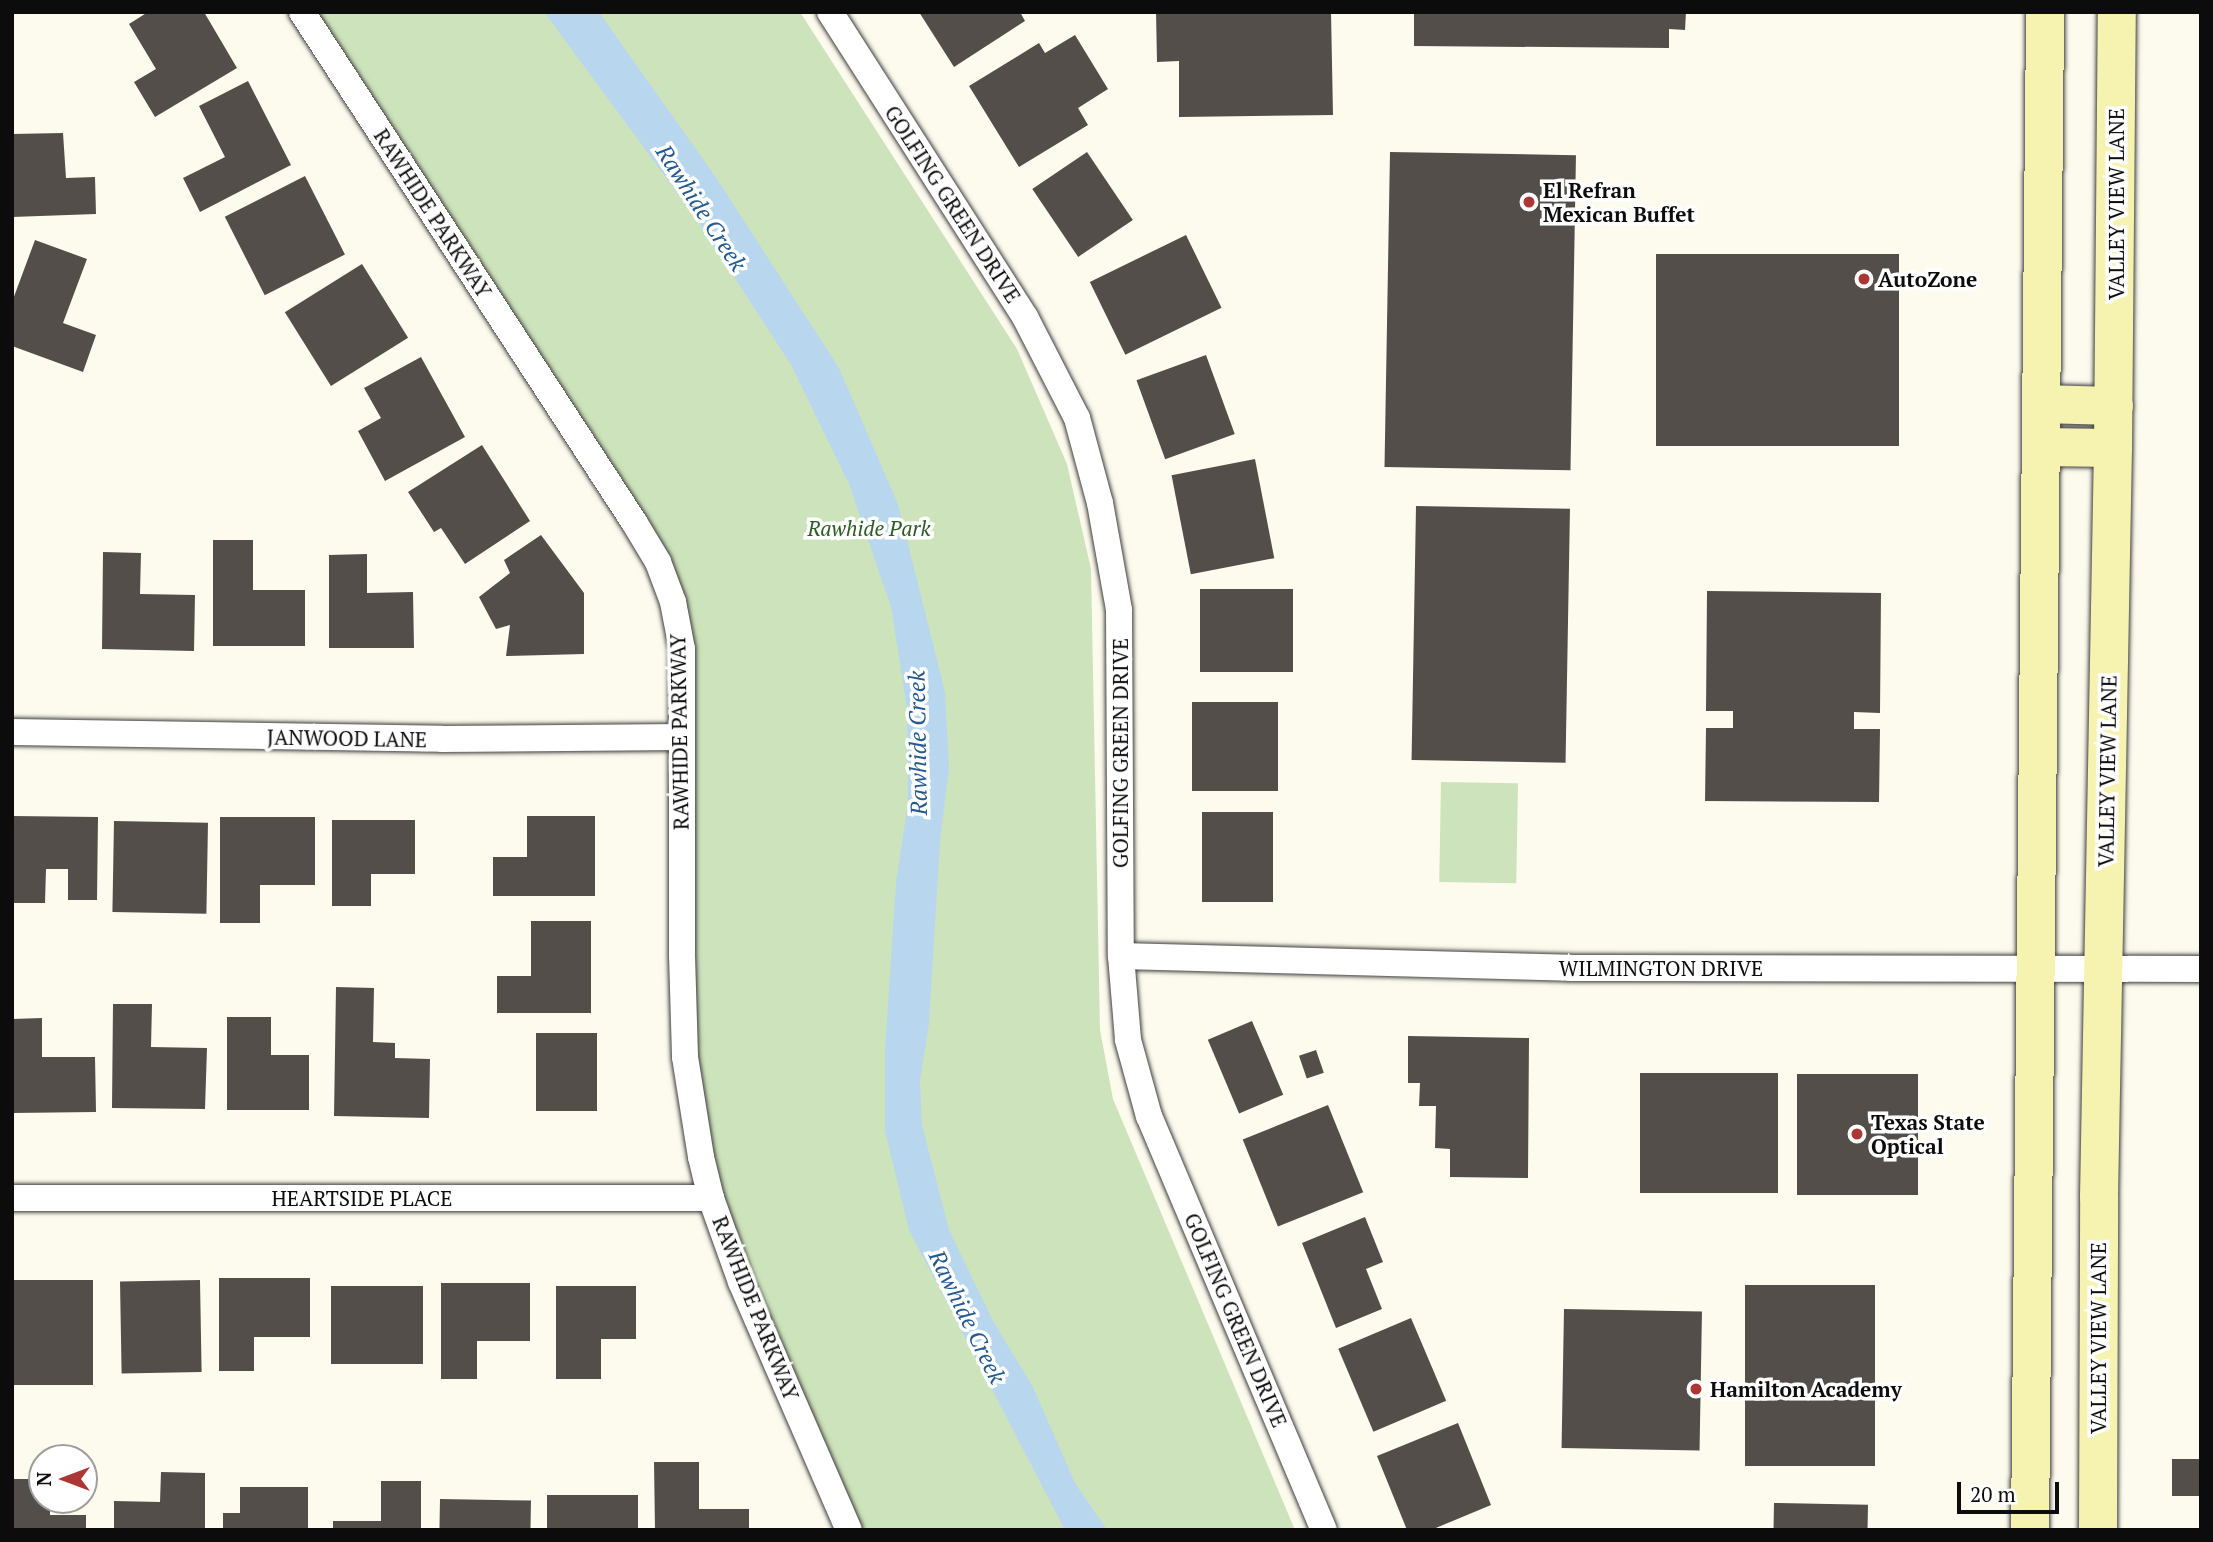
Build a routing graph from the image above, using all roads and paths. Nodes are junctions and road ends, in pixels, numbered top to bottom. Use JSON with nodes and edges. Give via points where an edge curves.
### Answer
{"nodes":[{"id":1,"x":302,"y":12,"type":"edge"},
{"id":2,"x":830,"y":12,"type":"edge"},
{"id":3,"x":2045,"y":12,"type":"edge"},
{"id":4,"x":2117,"y":12,"type":"edge"},
{"id":5,"x":2041,"y":404,"type":"junction"},
{"id":6,"x":2114,"y":406,"type":"junction"},
{"id":7,"x":2040,"y":447,"type":"junction"},
{"id":8,"x":2113,"y":448,"type":"junction"},
{"id":9,"x":12,"y":732,"type":"edge"},
{"id":10,"x":682,"y":737,"type":"junction"},
{"id":11,"x":1121,"y":956,"type":"junction"},
{"id":12,"x":2201,"y":969,"type":"edge"},
{"id":13,"x":2035,"y":970,"type":"junction"},
{"id":14,"x":2104,"y":970,"type":"junction"},
{"id":15,"x":12,"y":1198,"type":"edge"},
{"id":16,"x":711,"y":1198,"type":"junction"},
{"id":17,"x":849,"y":1530,"type":"edge"},
{"id":18,"x":1324,"y":1530,"type":"edge"},
{"id":19,"x":2030,"y":1530,"type":"edge"},
{"id":20,"x":2098,"y":1530,"type":"edge"}],
"edges":[{"from":1,"to":10,"type":"street","name":"RAWHIDE PARKWAY","via":[[658,562],[673,602],[682,649]]},
{"from":2,"to":11,"type":"street","name":"GOLFING GREEN DRIVE","via":[[1026,317],[1077,418],[1100,502],[1119,610]]},
{"from":3,"to":5,"type":"main road"},
{"from":4,"to":6,"type":"main road","name":"VALLEY VIEW LANE"},
{"from":5,"to":6,"type":"main road"},
{"from":5,"to":7,"type":"main road"},
{"from":6,"to":8,"type":"main road","name":"VALLEY VIEW LANE"},
{"from":7,"to":8,"type":"main road"},
{"from":7,"to":13,"type":"main road"},
{"from":8,"to":14,"type":"main road","name":"VALLEY VIEW LANE"},
{"from":9,"to":10,"type":"street","name":"JANWOOD LANE","via":[[442,739]]},
{"from":10,"to":16,"type":"street","name":"RAWHIDE PARKWAY","via":[[685,1057]]},
{"from":11,"to":13,"type":"street","name":"WILMINGTON DRIVE","via":[[1387,965]]},
{"from":11,"to":18,"type":"street","name":"GOLFING GREEN DRIVE","via":[[1128,1040],[1149,1116]]},
{"from":12,"to":14,"type":"street","name":"WILMINGTON DRIVE"},
{"from":13,"to":14,"type":"street","name":"WILMINGTON DRIVE"},
{"from":13,"to":19,"type":"main road"},
{"from":14,"to":20,"type":"main road","name":"VALLEY VIEW LANE"},
{"from":15,"to":16,"type":"street","name":"HEARTSIDE PLACE"},
{"from":16,"to":17,"type":"street","name":"RAWHIDE PARKWAY","via":[[741,1282]]}]}
